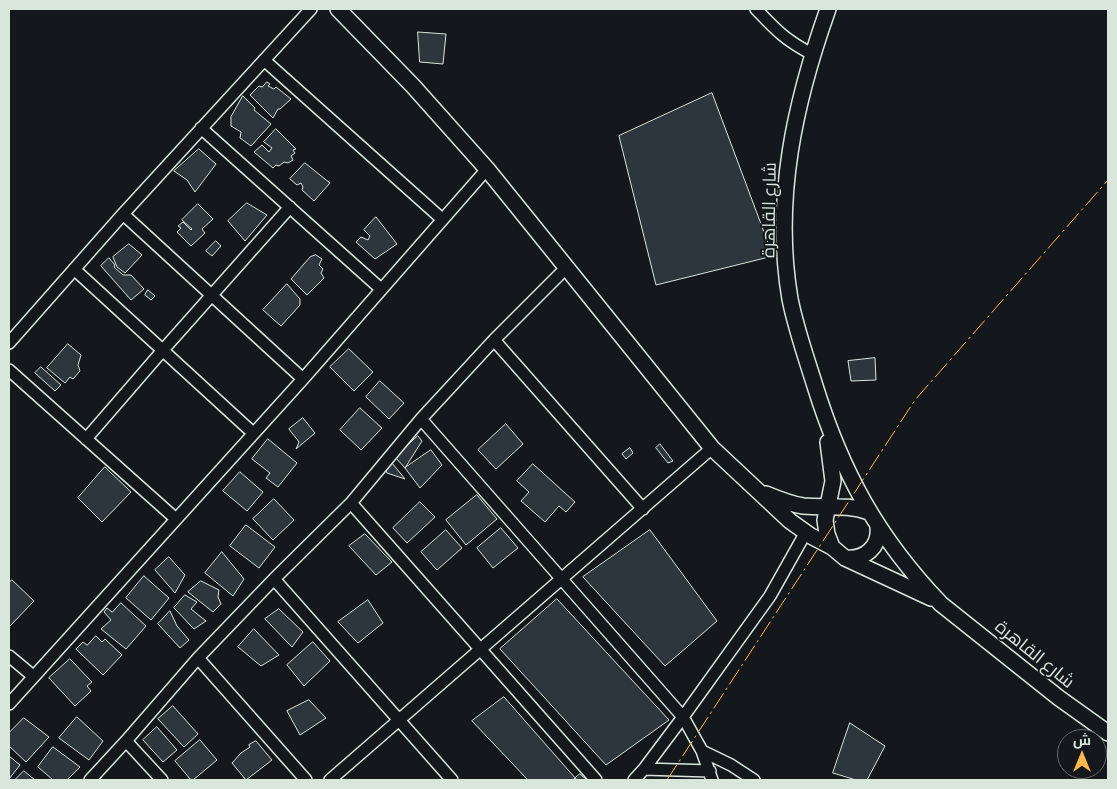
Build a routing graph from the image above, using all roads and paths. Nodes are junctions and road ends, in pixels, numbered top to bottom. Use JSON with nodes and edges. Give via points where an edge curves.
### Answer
{"nodes":[{"id":1,"x":311,"y":9,"type":"edge"},
{"id":2,"x":338,"y":9,"type":"edge"},
{"id":3,"x":756,"y":9,"type":"edge"},
{"id":4,"x":828,"y":9,"type":"edge"},
{"id":5,"x":812,"y":54,"type":"junction"},
{"id":6,"x":264,"y":60,"type":"junction"},
{"id":7,"x":201,"y":128,"type":"junction"},
{"id":8,"x":486,"y":169,"type":"junction"},
{"id":9,"x":290,"y":207,"type":"junction"},
{"id":10,"x":122,"y":214,"type":"junction"},
{"id":11,"x":442,"y":219,"type":"junction"},
{"id":12,"x":567,"y":267,"type":"junction"},
{"id":13,"x":74,"y":269,"type":"junction"},
{"id":14,"x":381,"y":289,"type":"junction"},
{"id":15,"x":211,"y":295,"type":"junction"},
{"id":16,"x":494,"y":340,"type":"junction"},
{"id":17,"x":9,"y":343,"type":"edge"},
{"id":18,"x":162,"y":350,"type":"junction"},
{"id":19,"x":9,"y":370,"type":"edge"},
{"id":20,"x":303,"y":379,"type":"junction"},
{"id":21,"x":823,"y":413,"type":"junction"},
{"id":22,"x":421,"y":419,"type":"junction"},
{"id":23,"x":253,"y":433,"type":"junction"},
{"id":24,"x":86,"y":439,"type":"junction"},
{"id":25,"x":712,"y":448,"type":"junction"},
{"id":26,"x":756,"y":488,"type":"junction"},
{"id":27,"x":351,"y":503,"type":"junction"},
{"id":28,"x":828,"y":506,"type":"junction"},
{"id":29,"x":643,"y":509,"type":"junction"},
{"id":30,"x":869,"y":512,"type":"junction"},
{"id":31,"x":176,"y":519,"type":"junction"},
{"id":32,"x":878,"y":527,"type":"junction"},
{"id":33,"x":806,"y":532,"type":"junction"},
{"id":34,"x":832,"y":547,"type":"junction"},
{"id":35,"x":845,"y":558,"type":"junction"},
{"id":36,"x":561,"y":578,"type":"junction"},
{"id":37,"x":274,"y":579,"type":"junction"},
{"id":38,"x":941,"y":604,"type":"junction"},
{"id":39,"x":481,"y":650,"type":"junction"},
{"id":40,"x":9,"y":656,"type":"edge"},
{"id":41,"x":198,"y":658,"type":"junction"},
{"id":42,"x":32,"y":676,"type":"junction"},
{"id":43,"x":9,"y":704,"type":"edge"},
{"id":44,"x":683,"y":717,"type":"junction"},
{"id":45,"x":399,"y":720,"type":"junction"},
{"id":46,"x":1108,"y":733,"type":"edge"},
{"id":47,"x":126,"y":741,"type":"junction"},
{"id":48,"x":702,"y":751,"type":"junction"},
{"id":49,"x":644,"y":769,"type":"junction"},
{"id":50,"x":711,"y":776,"type":"edge"},
{"id":51,"x":90,"y":780,"type":"edge"},
{"id":52,"x":162,"y":780,"type":"edge"},
{"id":53,"x":306,"y":780,"type":"edge"},
{"id":54,"x":330,"y":780,"type":"edge"},
{"id":55,"x":452,"y":780,"type":"edge"},
{"id":56,"x":596,"y":780,"type":"edge"},
{"id":57,"x":634,"y":780,"type":"edge"},
{"id":58,"x":754,"y":780,"type":"edge"}],
"edges":[{"from":1,"to":6,"type":"street"},
{"from":2,"to":8,"type":"main road","via":[[413,86]]},
{"from":3,"to":5,"type":"street","via":[[780,35]]},
{"from":4,"to":5,"type":"main road","name":"شارع القاهرة"},
{"from":5,"to":21,"type":"main road","name":"شارع القاهرة","via":[[791,140],[784,221],[795,323]]},
{"from":6,"to":7,"type":"street"},
{"from":6,"to":11,"type":"street"},
{"from":7,"to":9,"type":"street"},
{"from":7,"to":10,"type":"street"},
{"from":8,"to":11,"type":"street"},
{"from":8,"to":12,"type":"main road"},
{"from":9,"to":14,"type":"street"},
{"from":9,"to":15,"type":"street"},
{"from":10,"to":13,"type":"street"},
{"from":10,"to":15,"type":"street"},
{"from":11,"to":14,"type":"street"},
{"from":12,"to":16,"type":"street"},
{"from":12,"to":25,"type":"main road"},
{"from":13,"to":17,"type":"street"},
{"from":13,"to":18,"type":"street"},
{"from":14,"to":20,"type":"street"},
{"from":15,"to":18,"type":"street"},
{"from":15,"to":20,"type":"street"},
{"from":16,"to":22,"type":"street"},
{"from":16,"to":29,"type":"street"},
{"from":18,"to":23,"type":"street"},
{"from":18,"to":24,"type":"street"},
{"from":19,"to":24,"type":"street"},
{"from":20,"to":23,"type":"street"},
{"from":21,"to":28,"type":"main road","name":"شارع القاهرة","via":[[832,473]]},
{"from":21,"to":30,"type":"main road","name":"شارع القاهرة","via":[[843,463]]},
{"from":22,"to":27,"type":"street"},
{"from":22,"to":36,"type":"street"},
{"from":23,"to":31,"type":"street"},
{"from":24,"to":31,"type":"street"},
{"from":25,"to":26,"type":"main road"},
{"from":25,"to":29,"type":"street"},
{"from":26,"to":28,"type":"main road","via":[[802,506]]},
{"from":26,"to":33,"type":"main road"},
{"from":27,"to":37,"type":"street"},
{"from":27,"to":39,"type":"street"},
{"from":28,"to":30,"type":"main road"},
{"from":28,"to":34,"type":"main road","name":"شارع القاهرة","via":[[826,527]]},
{"from":29,"to":36,"type":"street"},
{"from":30,"to":32,"type":"main road","name":"شارع القاهرة"},
{"from":31,"to":42,"type":"street"},
{"from":32,"to":35,"type":"main road","via":[[878,539],[868,553],[857,558]]},
{"from":32,"to":38,"type":"main road","name":"شارع القاهرة"},
{"from":33,"to":34,"type":"main road"},
{"from":33,"to":44,"type":"street","via":[[770,596]]},
{"from":34,"to":35,"type":"main road","name":"شارع القاهرة"},
{"from":35,"to":38,"type":"main road","name":"شارع القاهرة"},
{"from":36,"to":39,"type":"street"},
{"from":36,"to":44,"type":"street"},
{"from":37,"to":41,"type":"street"},
{"from":37,"to":45,"type":"street"},
{"from":38,"to":46,"type":"main road","name":"شارع القاهرة"},
{"from":39,"to":45,"type":"street"},
{"from":39,"to":56,"type":"street"},
{"from":40,"to":42,"type":"street"},
{"from":41,"to":47,"type":"street"},
{"from":41,"to":53,"type":"street"},
{"from":42,"to":43,"type":"street"},
{"from":44,"to":48,"type":"street"},
{"from":44,"to":49,"type":"street"},
{"from":45,"to":54,"type":"street"},
{"from":45,"to":55,"type":"street"},
{"from":47,"to":51,"type":"street"},
{"from":47,"to":52,"type":"street"},
{"from":48,"to":50,"type":"street"},
{"from":48,"to":58,"type":"street"},
{"from":49,"to":50,"type":"street"},
{"from":49,"to":57,"type":"street"}]}
